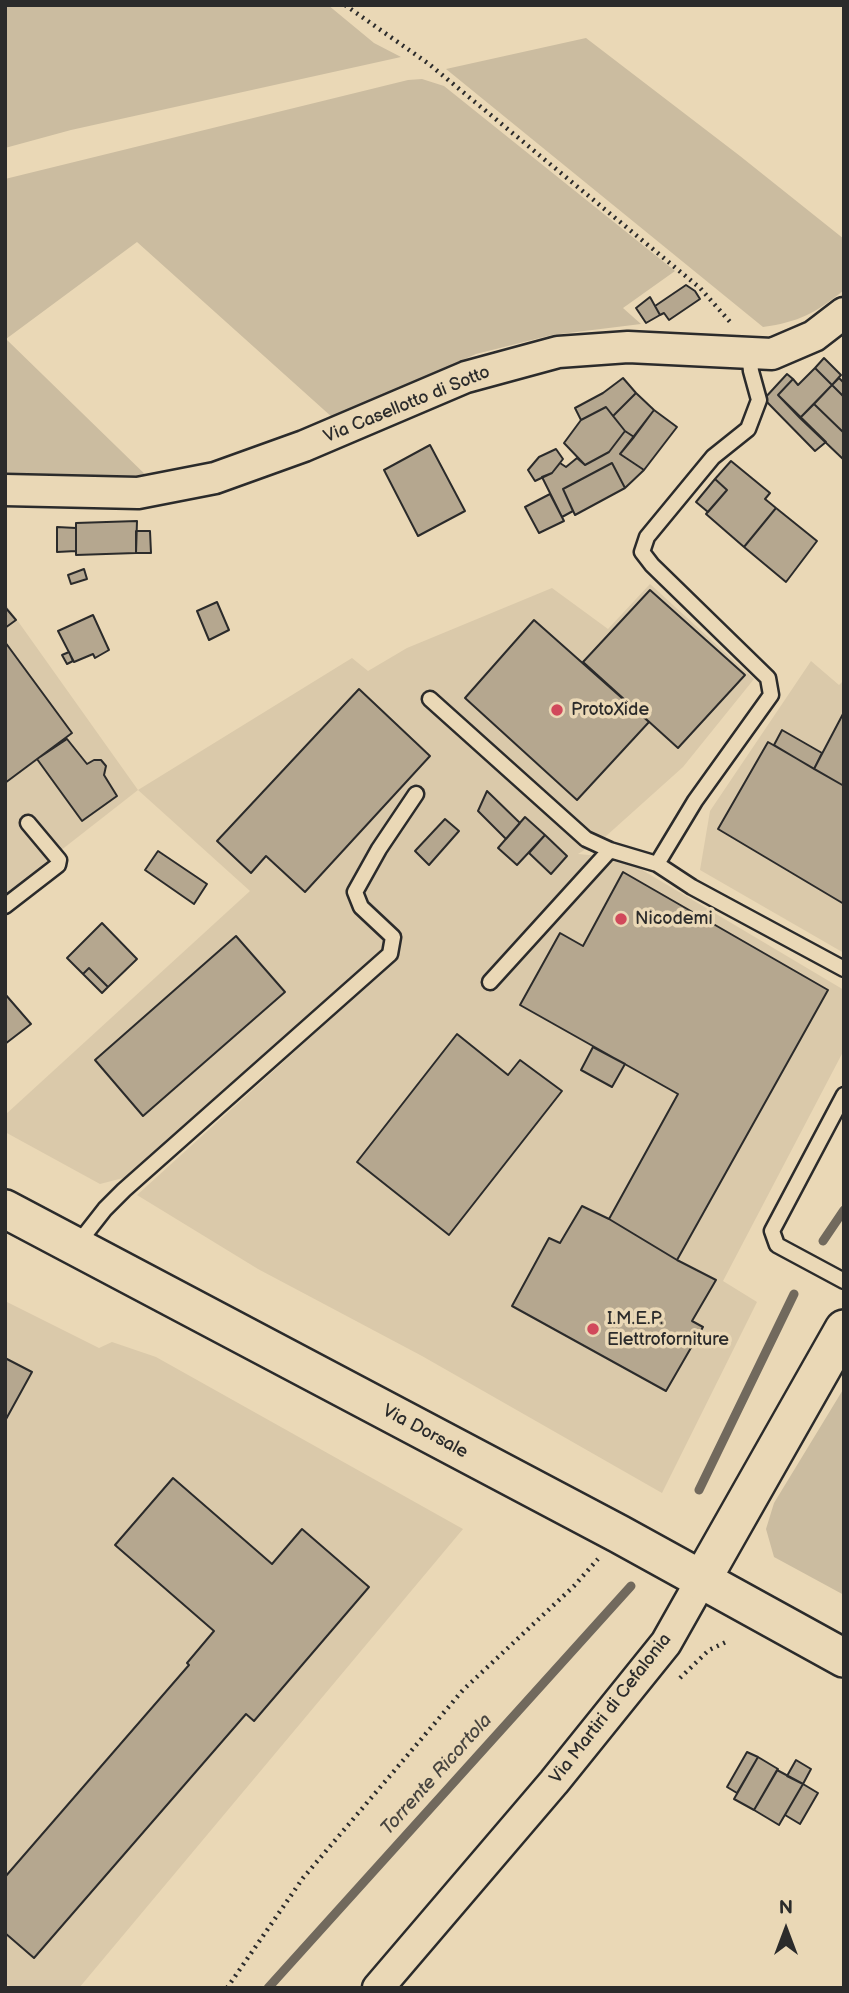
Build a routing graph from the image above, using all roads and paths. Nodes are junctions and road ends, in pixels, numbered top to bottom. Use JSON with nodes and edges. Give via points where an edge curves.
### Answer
{"nodes":[{"id":1,"x":345,"y":5,"type":"edge"},
{"id":2,"x":844,"y":313,"type":"edge"},
{"id":3,"x":749,"y":353,"type":"junction"},
{"id":4,"x":5,"y":490,"type":"edge"},
{"id":5,"x":430,"y":699,"type":"dead end"},
{"id":6,"x":416,"y":794,"type":"dead end"},
{"id":7,"x":28,"y":823,"type":"dead end"},
{"id":8,"x":610,"y":850,"type":"junction"},
{"id":9,"x":657,"y":864,"type":"junction"},
{"id":10,"x":5,"y":906,"type":"edge"},
{"id":11,"x":844,"y":969,"type":"edge"},
{"id":12,"x":490,"y":982,"type":"dead end"},
{"id":13,"x":844,"y":1096,"type":"edge"},
{"id":14,"x":5,"y":1209,"type":"edge"},
{"id":15,"x":75,"y":1248,"type":"junction"},
{"id":16,"x":844,"y":1281,"type":"edge"},
{"id":17,"x":844,"y":1329,"type":"edge"},
{"id":18,"x":619,"y":1534,"type":"junction"},
{"id":19,"x":701,"y":1581,"type":"junction"},
{"id":20,"x":844,"y":1658,"type":"edge"},
{"id":21,"x":227,"y":1988,"type":"edge"},
{"id":22,"x":378,"y":1988,"type":"edge"}],
"edges":[{"from":1,"to":3,"type":"path","via":[[429,64],[701,288],[738,330]]},
{"from":2,"to":3,"type":"street","name":"Via Casellotto di Sotto","via":[[814,336],[772,355]]},
{"from":3,"to":4,"type":"street","name":"Via Casellotto di Sotto","via":[[628,347],[558,352],[466,377],[304,446],[215,478],[138,492]]},
{"from":3,"to":9,"type":"lane","via":[[759,400],[748,429],[713,457],[647,537],[642,552],[768,678],[771,695]]},
{"from":5,"to":8,"type":"lane","via":[[586,839]]},
{"from":6,"to":15,"type":"lane","via":[[355,892],[361,907],[393,937],[390,954],[124,1190]]},
{"from":7,"to":10,"type":"lane","via":[[59,860],[58,865]]},
{"from":8,"to":9,"type":"lane"},
{"from":8,"to":12,"type":"lane"},
{"from":9,"to":11,"type":"lane"},
{"from":13,"to":16,"type":"lane","via":[[772,1231],[777,1245]]},
{"from":14,"to":15,"type":"street","name":"Via Dorsale"},
{"from":15,"to":18,"type":"street","name":"Via Dorsale"},
{"from":17,"to":19,"type":"street","name":"Via Martiri di Cefalonia"},
{"from":18,"to":19,"type":"street","name":"Via Dorsale"},
{"from":18,"to":21,"type":"path","via":[[574,1587],[463,1690],[303,1878]]},
{"from":19,"to":20,"type":"street","name":"Via Dorsale"},
{"from":19,"to":22,"type":"street","name":"Via Martiri di Cefalonia","via":[[666,1643],[554,1783]]}]}
